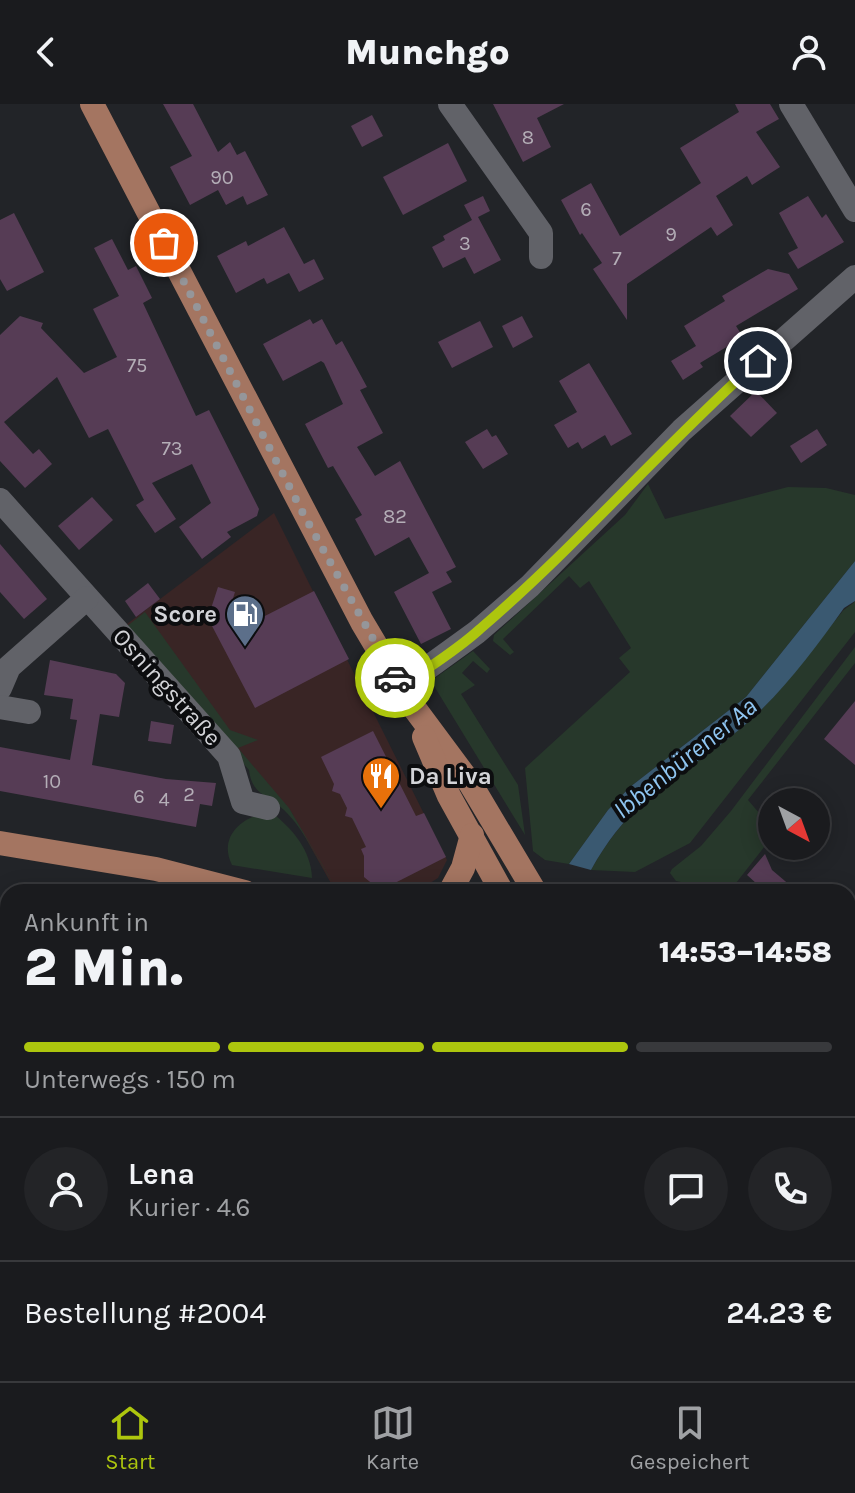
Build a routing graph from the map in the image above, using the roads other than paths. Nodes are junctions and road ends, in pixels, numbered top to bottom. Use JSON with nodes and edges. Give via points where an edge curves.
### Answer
{"nodes":[{"id":1,"x":92,"y":104,"type":"edge"},
{"id":2,"x":450,"y":104,"type":"edge"},
{"id":3,"x":791,"y":104,"type":"edge"},
{"id":4,"x":855,"y":210,"type":"edge"},
{"id":5,"x":541,"y":257,"type":"dead end"},
{"id":6,"x":855,"y":277,"type":"edge"},
{"id":7,"x":0,"y":500,"type":"edge"},
{"id":8,"x":87,"y":598,"type":"junction"},
{"id":9,"x":0,"y":688,"type":"edge"},
{"id":10,"x":405,"y":694,"type":"junction"},
{"id":11,"x":0,"y":707,"type":"edge"},
{"id":12,"x":29,"y":712,"type":"dead end"},
{"id":13,"x":268,"y":808,"type":"dead end"},
{"id":14,"x":472,"y":835,"type":"junction"},
{"id":15,"x":0,"y":843,"type":"edge"},
{"id":16,"x":214,"y":884,"type":"edge"},
{"id":17,"x":454,"y":884,"type":"edge"},
{"id":18,"x":498,"y":884,"type":"edge"},
{"id":19,"x":530,"y":884,"type":"edge"}],
"edges":[{"from":1,"to":10,"type":"main road","via":[[305,517]]},
{"from":2,"to":5,"type":"street","via":[[541,233]]},
{"from":3,"to":4,"type":"street"},
{"from":6,"to":10,"type":"street","via":[[682,430],[519,595]]},
{"from":7,"to":8,"type":"street","name":"Osningstraße"},
{"from":8,"to":9,"type":"street","via":[[9,667]]},
{"from":8,"to":13,"type":"street","name":"Osningstraße","via":[[229,756],[243,802]]},
{"from":10,"to":14,"type":"main road","via":[[449,796]]},
{"from":10,"to":19,"type":"main road","via":[[470,783]]},
{"from":11,"to":12,"type":"street"},
{"from":14,"to":17,"type":"main road"},
{"from":14,"to":18,"type":"main road"},
{"from":15,"to":16,"type":"main road"}]}
